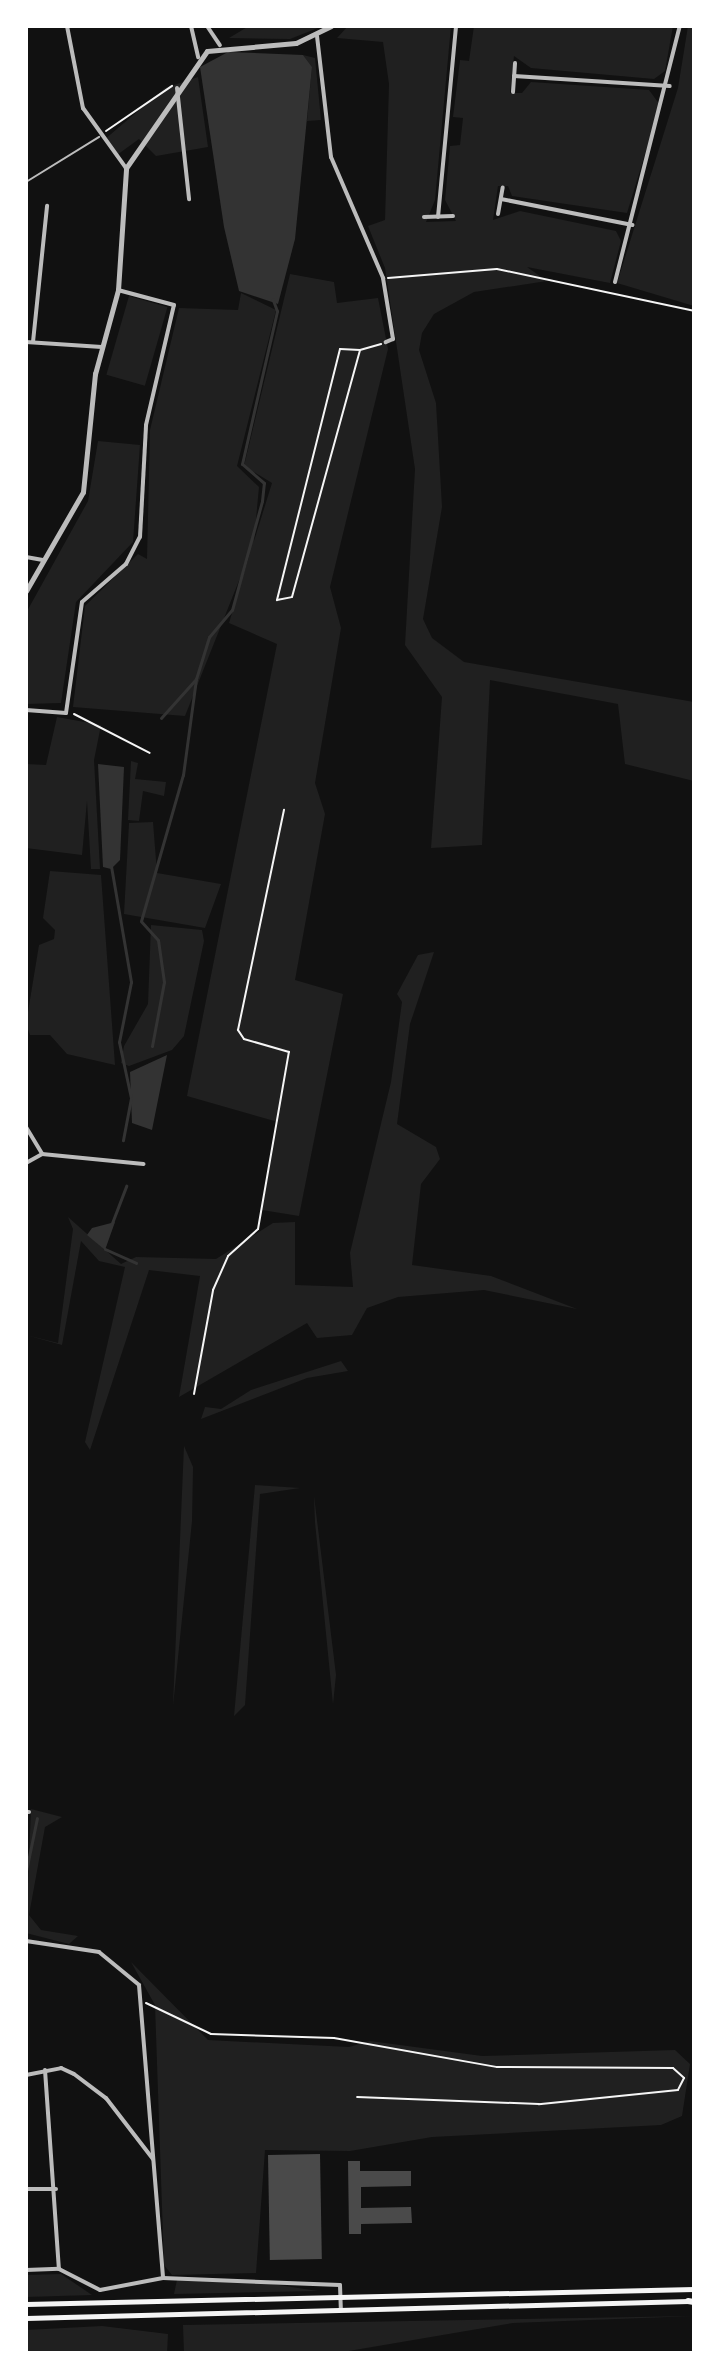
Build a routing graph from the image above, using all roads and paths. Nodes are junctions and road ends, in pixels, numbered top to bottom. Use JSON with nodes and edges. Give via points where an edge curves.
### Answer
{"nodes":[{"id":1,"x":67,"y":26,"type":"edge"},
{"id":2,"x":191,"y":26,"type":"edge"},
{"id":3,"x":207,"y":26,"type":"edge"},
{"id":4,"x":331,"y":26,"type":"edge"},
{"id":5,"x":456,"y":26,"type":"edge"},
{"id":6,"x":680,"y":26,"type":"edge"},
{"id":7,"x":317,"y":36,"type":"junction"},
{"id":8,"x":220,"y":45,"type":"junction"},
{"id":9,"x":198,"y":57,"type":"junction"},
{"id":10,"x":515,"y":63,"type":"dead end"},
{"id":11,"x":514,"y":76,"type":"junction"},
{"id":12,"x":670,"y":86,"type":"junction"},
{"id":13,"x":174,"y":87,"type":"junction"},
{"id":14,"x":513,"y":92,"type":"dead end"},
{"id":15,"x":99,"y":137,"type":"junction"},
{"id":16,"x":126,"y":168,"type":"junction"},
{"id":17,"x":26,"y":182,"type":"edge"},
{"id":18,"x":503,"y":187,"type":"dead end"},
{"id":19,"x":189,"y":199,"type":"dead end"},
{"id":20,"x":501,"y":199,"type":"junction"},
{"id":21,"x":47,"y":206,"type":"dead end"},
{"id":22,"x":498,"y":214,"type":"dead end"},
{"id":23,"x":453,"y":216,"type":"dead end"},
{"id":24,"x":424,"y":217,"type":"dead end"},
{"id":25,"x":438,"y":217,"type":"junction"},
{"id":26,"x":632,"y":225,"type":"junction"},
{"id":27,"x":383,"y":278,"type":"junction"},
{"id":28,"x":615,"y":282,"type":"dead end"},
{"id":29,"x":118,"y":290,"type":"junction"},
{"id":30,"x":694,"y":311,"type":"edge"},
{"id":31,"x":26,"y":342,"type":"edge"},
{"id":32,"x":33,"y":342,"type":"junction"},
{"id":33,"x":386,"y":342,"type":"joint"},
{"id":34,"x":102,"y":347,"type":"junction"},
{"id":35,"x":360,"y":350,"type":"junction"},
{"id":36,"x":26,"y":557,"type":"edge"},
{"id":37,"x":45,"y":560,"type":"junction"},
{"id":38,"x":26,"y":591,"type":"edge"},
{"id":39,"x":26,"y":710,"type":"edge"},
{"id":40,"x":66,"y":713,"type":"junction"},
{"id":41,"x":150,"y":753,"type":"dead end"},
{"id":42,"x":284,"y":810,"type":"dead end"},
{"id":43,"x":26,"y":1127,"type":"edge"},
{"id":44,"x":42,"y":1154,"type":"junction"},
{"id":45,"x":26,"y":1163,"type":"edge"},
{"id":46,"x":144,"y":1164,"type":"dead end"},
{"id":47,"x":194,"y":1394,"type":"dead end"},
{"id":48,"x":26,"y":1941,"type":"edge"},
{"id":49,"x":142,"y":2000,"type":"junction"},
{"id":50,"x":45,"y":2070,"type":"junction"},
{"id":51,"x":26,"y":2075,"type":"edge"},
{"id":52,"x":357,"y":2097,"type":"dead end"},
{"id":53,"x":155,"y":2161,"type":"junction"},
{"id":54,"x":26,"y":2189,"type":"edge"},
{"id":55,"x":56,"y":2189,"type":"junction"},
{"id":56,"x":59,"y":2269,"type":"junction"},
{"id":57,"x":26,"y":2270,"type":"edge"},
{"id":58,"x":163,"y":2278,"type":"junction"},
{"id":59,"x":694,"y":2289,"type":"edge"},
{"id":60,"x":100,"y":2290,"type":"junction"},
{"id":61,"x":340,"y":2297,"type":"junction"},
{"id":62,"x":692,"y":2301,"type":"edge"},
{"id":63,"x":99,"y":2302,"type":"junction"},
{"id":64,"x":26,"y":2304,"type":"edge"},
{"id":65,"x":341,"y":2311,"type":"junction"},
{"id":66,"x":26,"y":2318,"type":"edge"}],
"edges":[{"from":1,"to":15,"type":"street","via":[[83,108]]},
{"from":2,"to":9,"type":"street"},
{"from":3,"to":8,"type":"street"},
{"from":4,"to":7,"type":"street"},
{"from":5,"to":25,"type":"street"},
{"from":6,"to":12,"type":"street"},
{"from":7,"to":8,"type":"street"},
{"from":7,"to":27,"type":"street","via":[[331,157]]},
{"from":8,"to":9,"type":"street"},
{"from":9,"to":13,"type":"street"},
{"from":10,"to":11,"type":"street"},
{"from":11,"to":12,"type":"street"},
{"from":11,"to":14,"type":"street"},
{"from":12,"to":26,"type":"street"},
{"from":13,"to":15,"type":"path"},
{"from":13,"to":16,"type":"street"},
{"from":13,"to":19,"type":"street"},
{"from":15,"to":16,"type":"street"},
{"from":15,"to":17,"type":"lane"},
{"from":16,"to":29,"type":"street"},
{"from":18,"to":20,"type":"street"},
{"from":20,"to":22,"type":"street"},
{"from":20,"to":26,"type":"street"},
{"from":21,"to":32,"type":"street"},
{"from":23,"to":25,"type":"street"},
{"from":24,"to":25,"type":"street"},
{"from":26,"to":28,"type":"street"},
{"from":27,"to":30,"type":"path","via":[[497,269],[613,289]]},
{"from":27,"to":33,"type":"street","via":[[393,339]]},
{"from":29,"to":34,"type":"street"},
{"from":29,"to":40,"type":"street","via":[[172,302],[174,312],[146,425],[138,544],[126,564],[85,594]]},
{"from":31,"to":32,"type":"street"},
{"from":32,"to":34,"type":"street"},
{"from":33,"to":35,"type":"path"},
{"from":34,"to":37,"type":"street","via":[[83,492]]},
{"from":35,"to":35,"type":"path","via":[[340,349],[277,600],[292,597]]},
{"from":36,"to":37,"type":"street"},
{"from":37,"to":38,"type":"street"},
{"from":39,"to":40,"type":"street"},
{"from":40,"to":41,"type":"path","via":[[101,723]]},
{"from":42,"to":47,"type":"path","via":[[238,1030],[244,1039],[289,1052],[258,1229],[228,1256],[213,1290]]},
{"from":43,"to":44,"type":"street"},
{"from":44,"to":45,"type":"street"},
{"from":44,"to":46,"type":"street"},
{"from":48,"to":49,"type":"street","via":[[99,1952],[139,1985]]},
{"from":49,"to":52,"type":"path","via":[[211,2034],[334,2038],[497,2067],[673,2068],[684,2078],[678,2090],[539,2104]]},
{"from":49,"to":53,"type":"street"},
{"from":50,"to":51,"type":"street"},
{"from":50,"to":53,"type":"street","via":[[61,2068],[106,2098]]},
{"from":50,"to":55,"type":"street"},
{"from":53,"to":58,"type":"street"},
{"from":54,"to":55,"type":"street"},
{"from":55,"to":56,"type":"street"},
{"from":56,"to":57,"type":"street"},
{"from":56,"to":60,"type":"street"},
{"from":58,"to":60,"type":"street"},
{"from":58,"to":61,"type":"street","via":[[328,2283],[340,2285]]},
{"from":59,"to":61,"type":"main road"},
{"from":60,"to":63,"type":"street"},
{"from":61,"to":63,"type":"main road"},
{"from":61,"to":65,"type":"street"},
{"from":62,"to":65,"type":"main road"},
{"from":63,"to":64,"type":"main road"},
{"from":65,"to":66,"type":"main road"}]}
